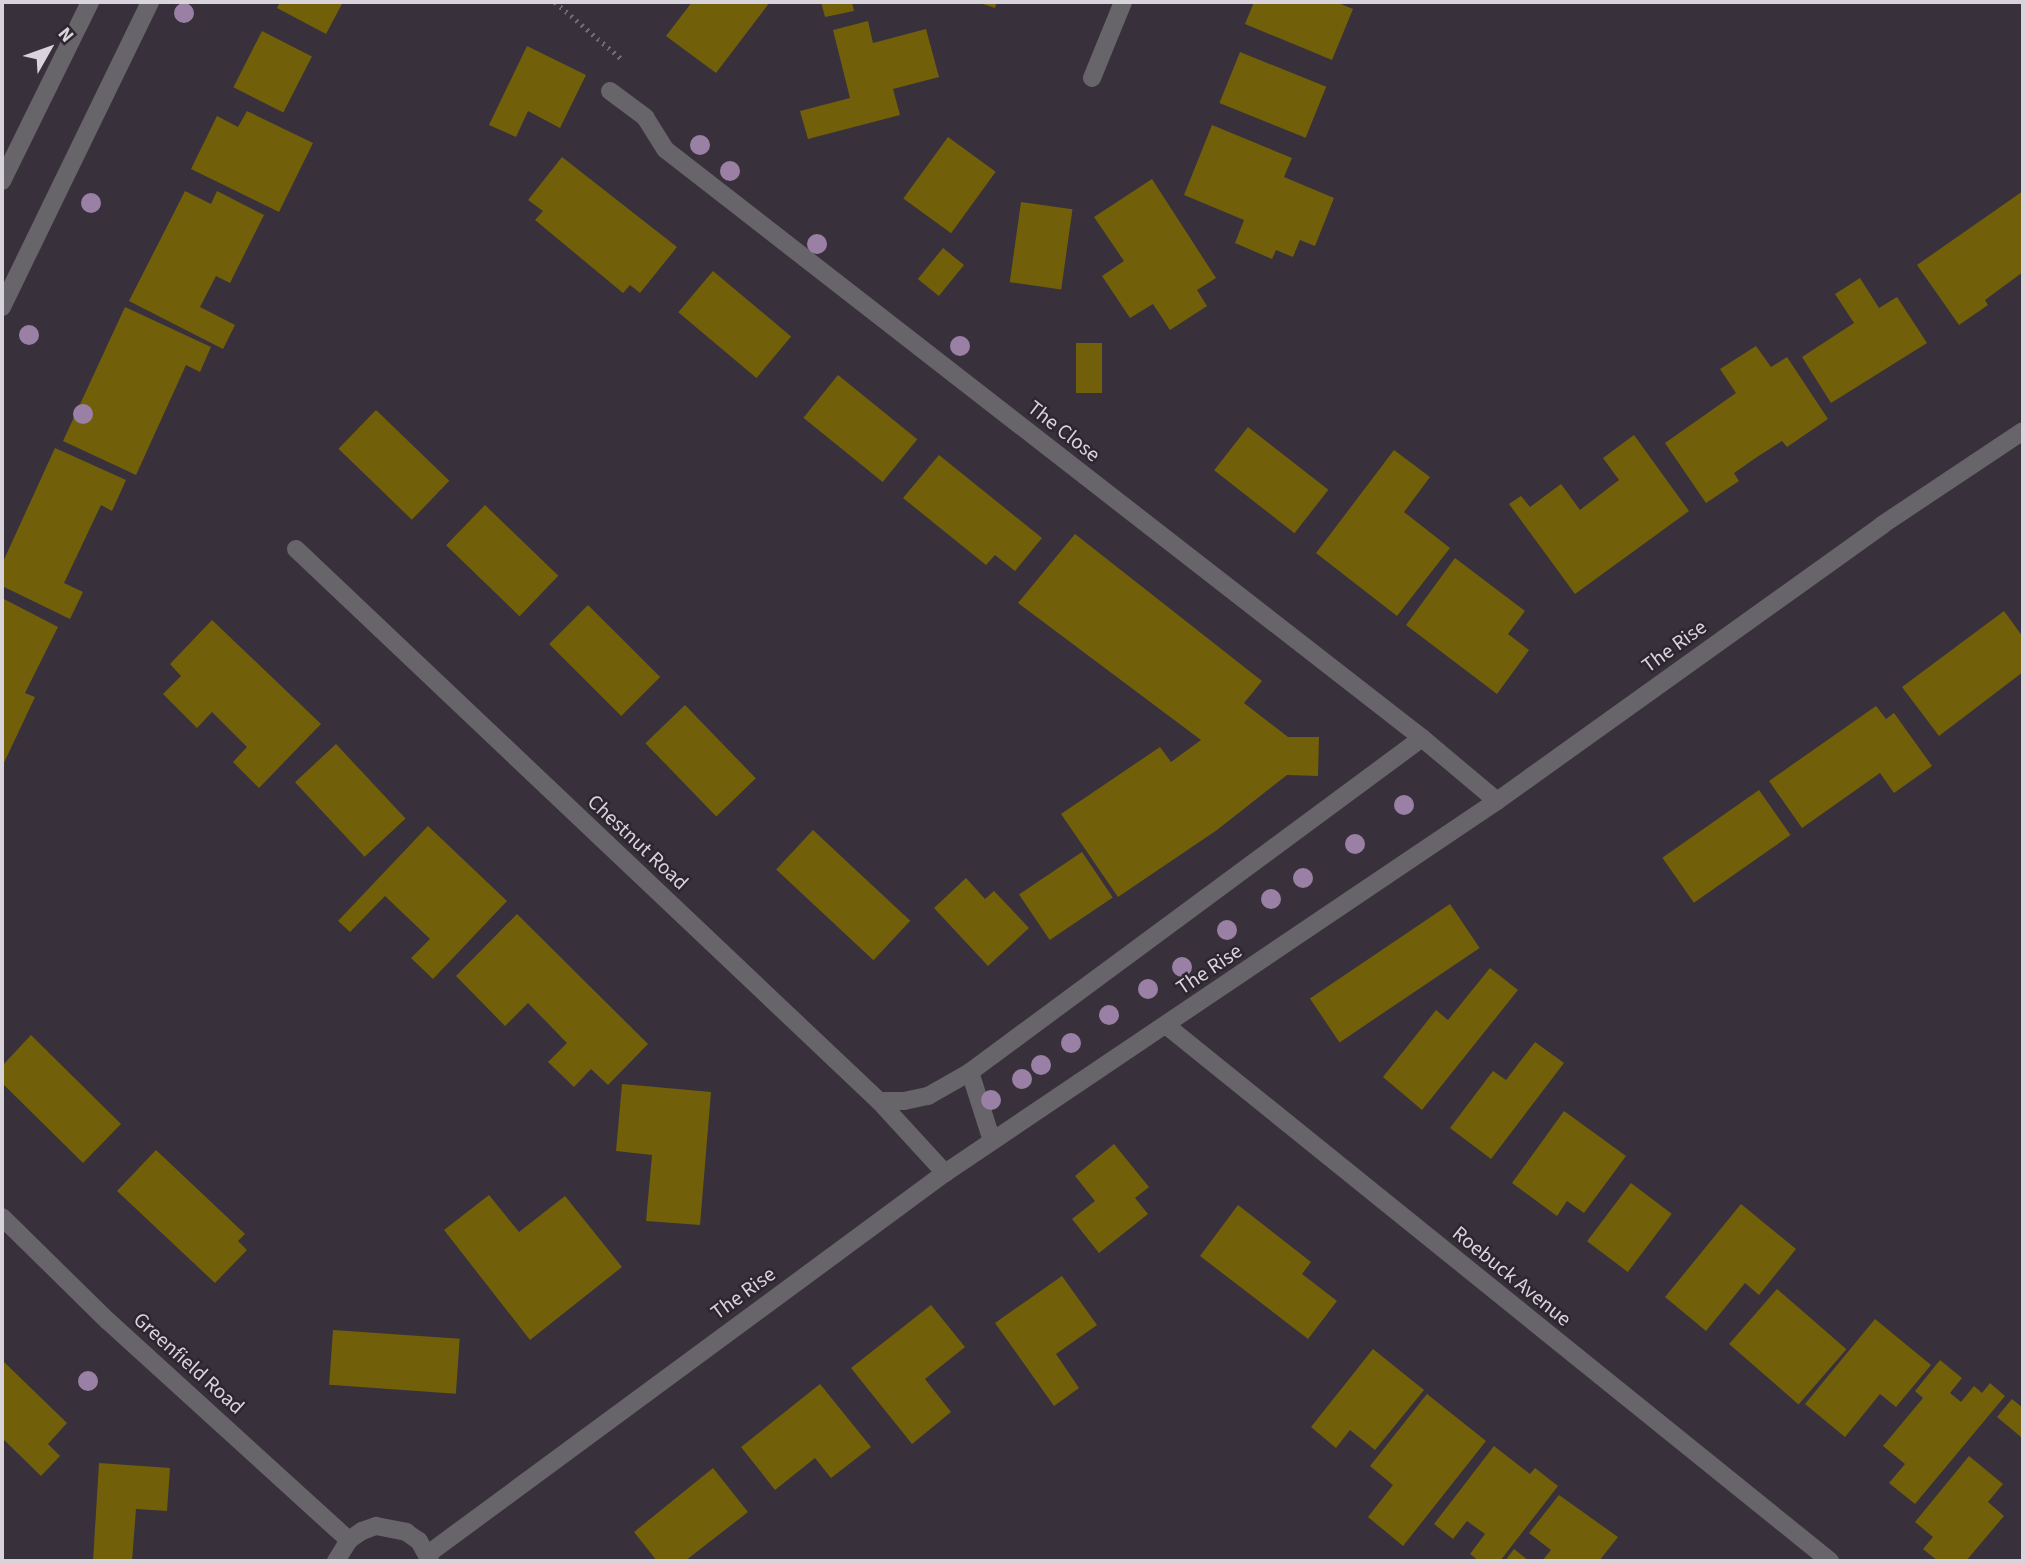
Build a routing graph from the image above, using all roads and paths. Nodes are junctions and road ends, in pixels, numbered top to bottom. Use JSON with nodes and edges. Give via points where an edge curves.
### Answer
{"nodes":[{"id":1,"x":90,"y":2,"type":"edge"},
{"id":2,"x":150,"y":2,"type":"edge"},
{"id":3,"x":555,"y":2,"type":"edge"},
{"id":4,"x":1123,"y":2,"type":"edge"},
{"id":5,"x":627,"y":63,"type":"dead end"},
{"id":6,"x":1092,"y":78,"type":"dead end"},
{"id":7,"x":610,"y":91,"type":"dead end"},
{"id":8,"x":2,"y":181,"type":"edge"},
{"id":9,"x":2,"y":307,"type":"edge"},
{"id":10,"x":2023,"y":431,"type":"edge"},
{"id":11,"x":296,"y":549,"type":"dead end"},
{"id":12,"x":1422,"y":738,"type":"junction"},
{"id":13,"x":1497,"y":801,"type":"junction"},
{"id":14,"x":1167,"y":1026,"type":"junction"},
{"id":15,"x":970,"y":1072,"type":"junction"},
{"id":16,"x":879,"y":1101,"type":"junction"},
{"id":17,"x":992,"y":1141,"type":"junction"},
{"id":18,"x":945,"y":1173,"type":"junction"},
{"id":19,"x":2,"y":1217,"type":"edge"},
{"id":20,"x":349,"y":1540,"type":"junction"},
{"id":21,"x":429,"y":1558,"type":"edge"},
{"id":22,"x":336,"y":1561,"type":"edge"},
{"id":23,"x":1830,"y":1561,"type":"edge"}],
"edges":[{"from":1,"to":8,"type":"street"},
{"from":2,"to":9,"type":"street"},
{"from":3,"to":5,"type":"path"},
{"from":4,"to":6,"type":"street"},
{"from":7,"to":12,"type":"street","name":"The Close","via":[[645,117],[666,150]]},
{"from":10,"to":13,"type":"street","name":"The Rise","via":[[1882,524]]},
{"from":11,"to":16,"type":"street","name":"Chestnut Road"},
{"from":12,"to":13,"type":"street","name":"The Close"},
{"from":12,"to":15,"type":"street"},
{"from":13,"to":14,"type":"street","name":"The Rise"},
{"from":14,"to":17,"type":"street","name":"The Rise"},
{"from":14,"to":23,"type":"street","name":"Roebuck Avenue"},
{"from":15,"to":16,"type":"street","via":[[928,1096]]},
{"from":15,"to":17,"type":"street"},
{"from":16,"to":18,"type":"street","name":"Chestnut Road"},
{"from":17,"to":18,"type":"street","name":"The Rise"},
{"from":18,"to":21,"type":"street","name":"The Rise"},
{"from":19,"to":20,"type":"street","name":"Greenfield Road","via":[[108,1321]]},
{"from":20,"to":21,"type":"street","via":[[362,1531],[392,1527],[419,1541]]},
{"from":20,"to":22,"type":"street"}]}
